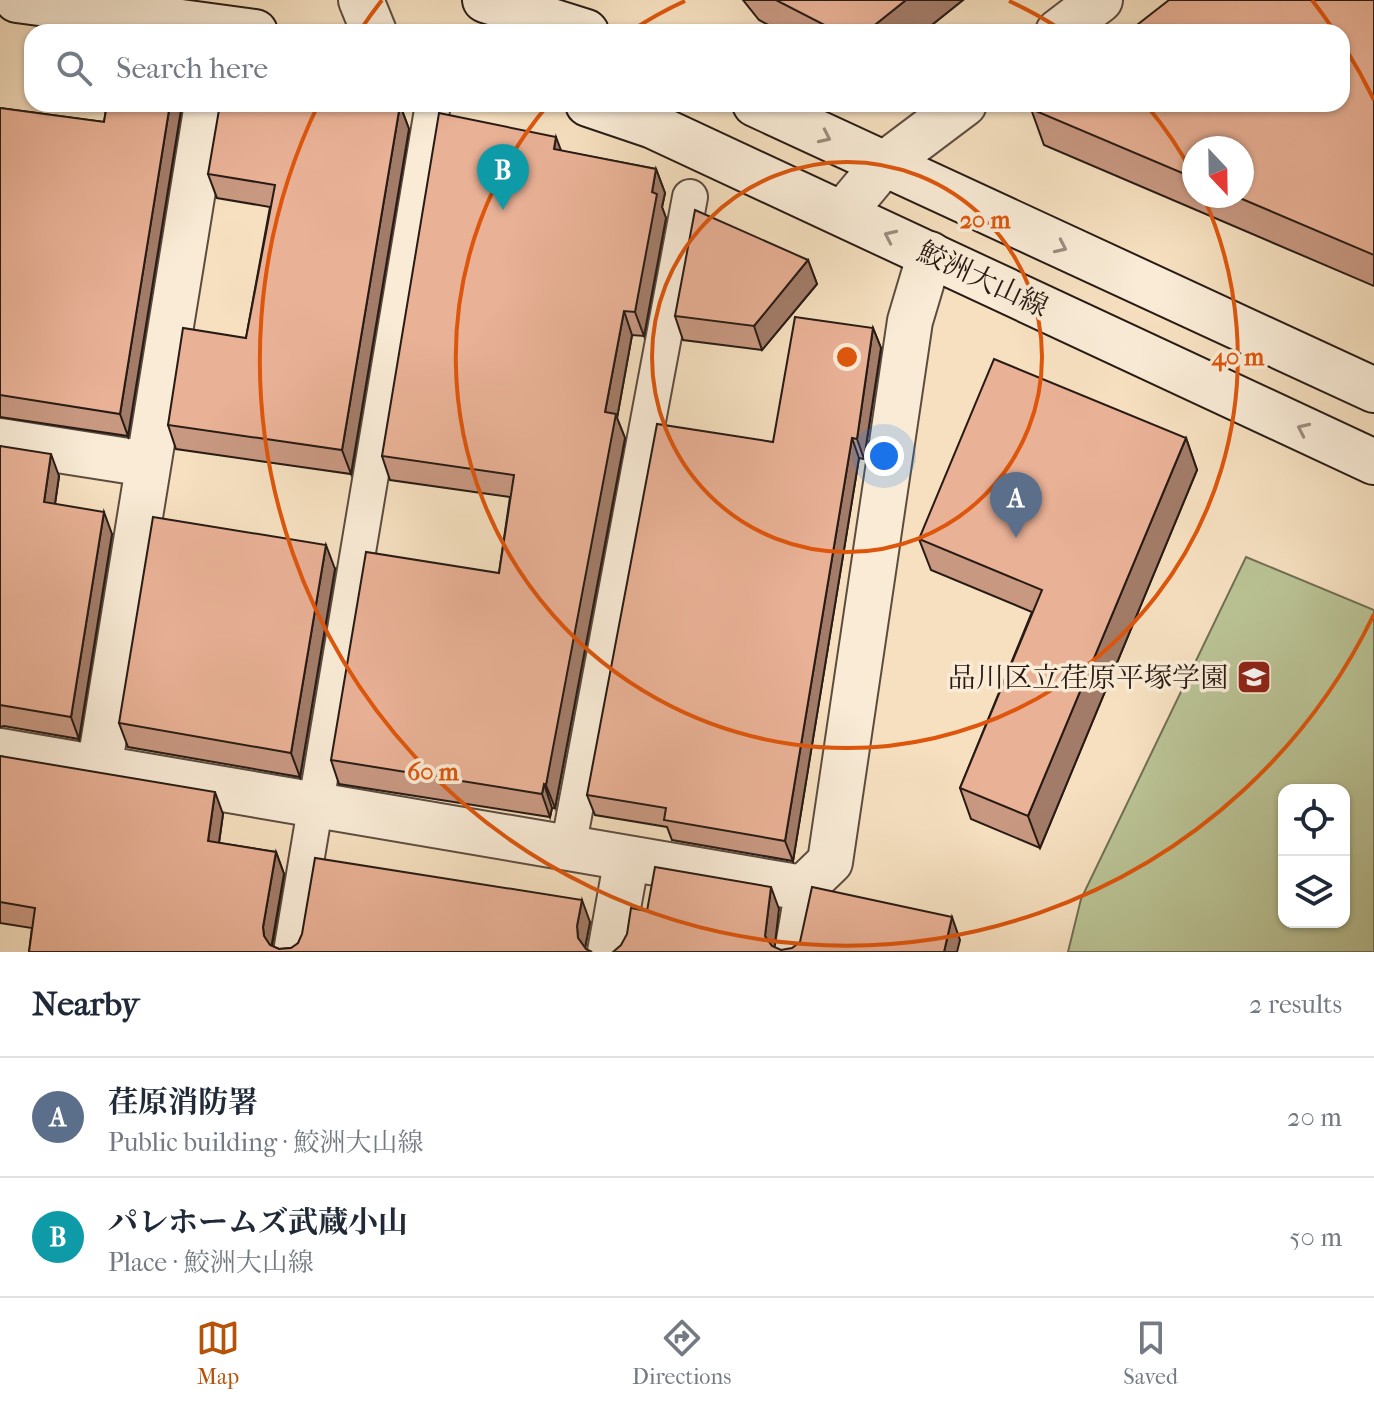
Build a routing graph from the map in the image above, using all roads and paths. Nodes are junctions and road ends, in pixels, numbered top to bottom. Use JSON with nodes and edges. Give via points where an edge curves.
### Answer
{"nodes":[{"id":1,"x":2,"y":0,"type":"edge"},
{"id":2,"x":17,"y":0,"type":"edge"},
{"id":3,"x":361,"y":0,"type":"edge"},
{"id":4,"x":485,"y":0,"type":"edge"},
{"id":5,"x":1100,"y":0,"type":"edge"},
{"id":6,"x":0,"y":11,"type":"edge"},
{"id":7,"x":183,"y":24,"type":"edge"},
{"id":8,"x":371,"y":24,"type":"edge"},
{"id":9,"x":561,"y":24,"type":"edge"},
{"id":10,"x":1068,"y":24,"type":"edge"},
{"id":11,"x":206,"y":112,"type":"edge"},
{"id":12,"x":432,"y":112,"type":"edge"},
{"id":13,"x":612,"y":112,"type":"edge"},
{"id":14,"x":772,"y":112,"type":"edge"},
{"id":15,"x":953,"y":112,"type":"edge"},
{"id":16,"x":883,"y":165,"type":"junction"},
{"id":17,"x":690,"y":197,"type":"dead end"},
{"id":18,"x":843,"y":213,"type":"junction"},
{"id":19,"x":930,"y":254,"type":"junction"},
{"id":20,"x":1374,"y":390,"type":"edge"},
{"id":21,"x":0,"y":441,"type":"edge"},
{"id":22,"x":1374,"y":462,"type":"edge"},
{"id":23,"x":147,"y":464,"type":"junction"},
{"id":24,"x":0,"y":751,"type":"edge"},
{"id":25,"x":99,"y":769,"type":"junction"},
{"id":26,"x":315,"y":805,"type":"junction"},
{"id":27,"x":568,"y":848,"type":"junction"},
{"id":28,"x":627,"y":858,"type":"junction"},
{"id":29,"x":803,"y":888,"type":"junction"},
{"id":30,"x":291,"y":952,"type":"edge"},
{"id":31,"x":610,"y":952,"type":"edge"},
{"id":32,"x":792,"y":952,"type":"edge"}],
"edges":[{"from":1,"to":6,"type":"street"},
{"from":2,"to":7,"type":"street"},
{"from":3,"to":8,"type":"street"},
{"from":4,"to":9,"type":"street"},
{"from":5,"to":10,"type":"street"},
{"from":11,"to":23,"type":"street"},
{"from":12,"to":26,"type":"lane"},
{"from":13,"to":18,"type":"street","name":"鮫洲大山線"},
{"from":14,"to":16,"type":"street","one_way":true},
{"from":15,"to":16,"type":"street"},
{"from":16,"to":18,"type":"street"},
{"from":16,"to":20,"type":"street","one_way":true},
{"from":17,"to":27,"type":"lane"},
{"from":19,"to":18,"type":"street","name":"鮫洲大山線","one_way":true},
{"from":22,"to":19,"type":"street","name":"鮫洲大山線","one_way":true},
{"from":19,"to":29,"type":"street","via":[[910,321],[830,862]]},
{"from":21,"to":23,"type":"street"},
{"from":23,"to":25,"type":"street"},
{"from":24,"to":25,"type":"street"},
{"from":25,"to":26,"type":"street"},
{"from":26,"to":27,"type":"street"},
{"from":26,"to":30,"type":"lane"},
{"from":27,"to":28,"type":"street"},
{"from":28,"to":29,"type":"street"},
{"from":28,"to":31,"type":"street"},
{"from":29,"to":32,"type":"lane"}]}
